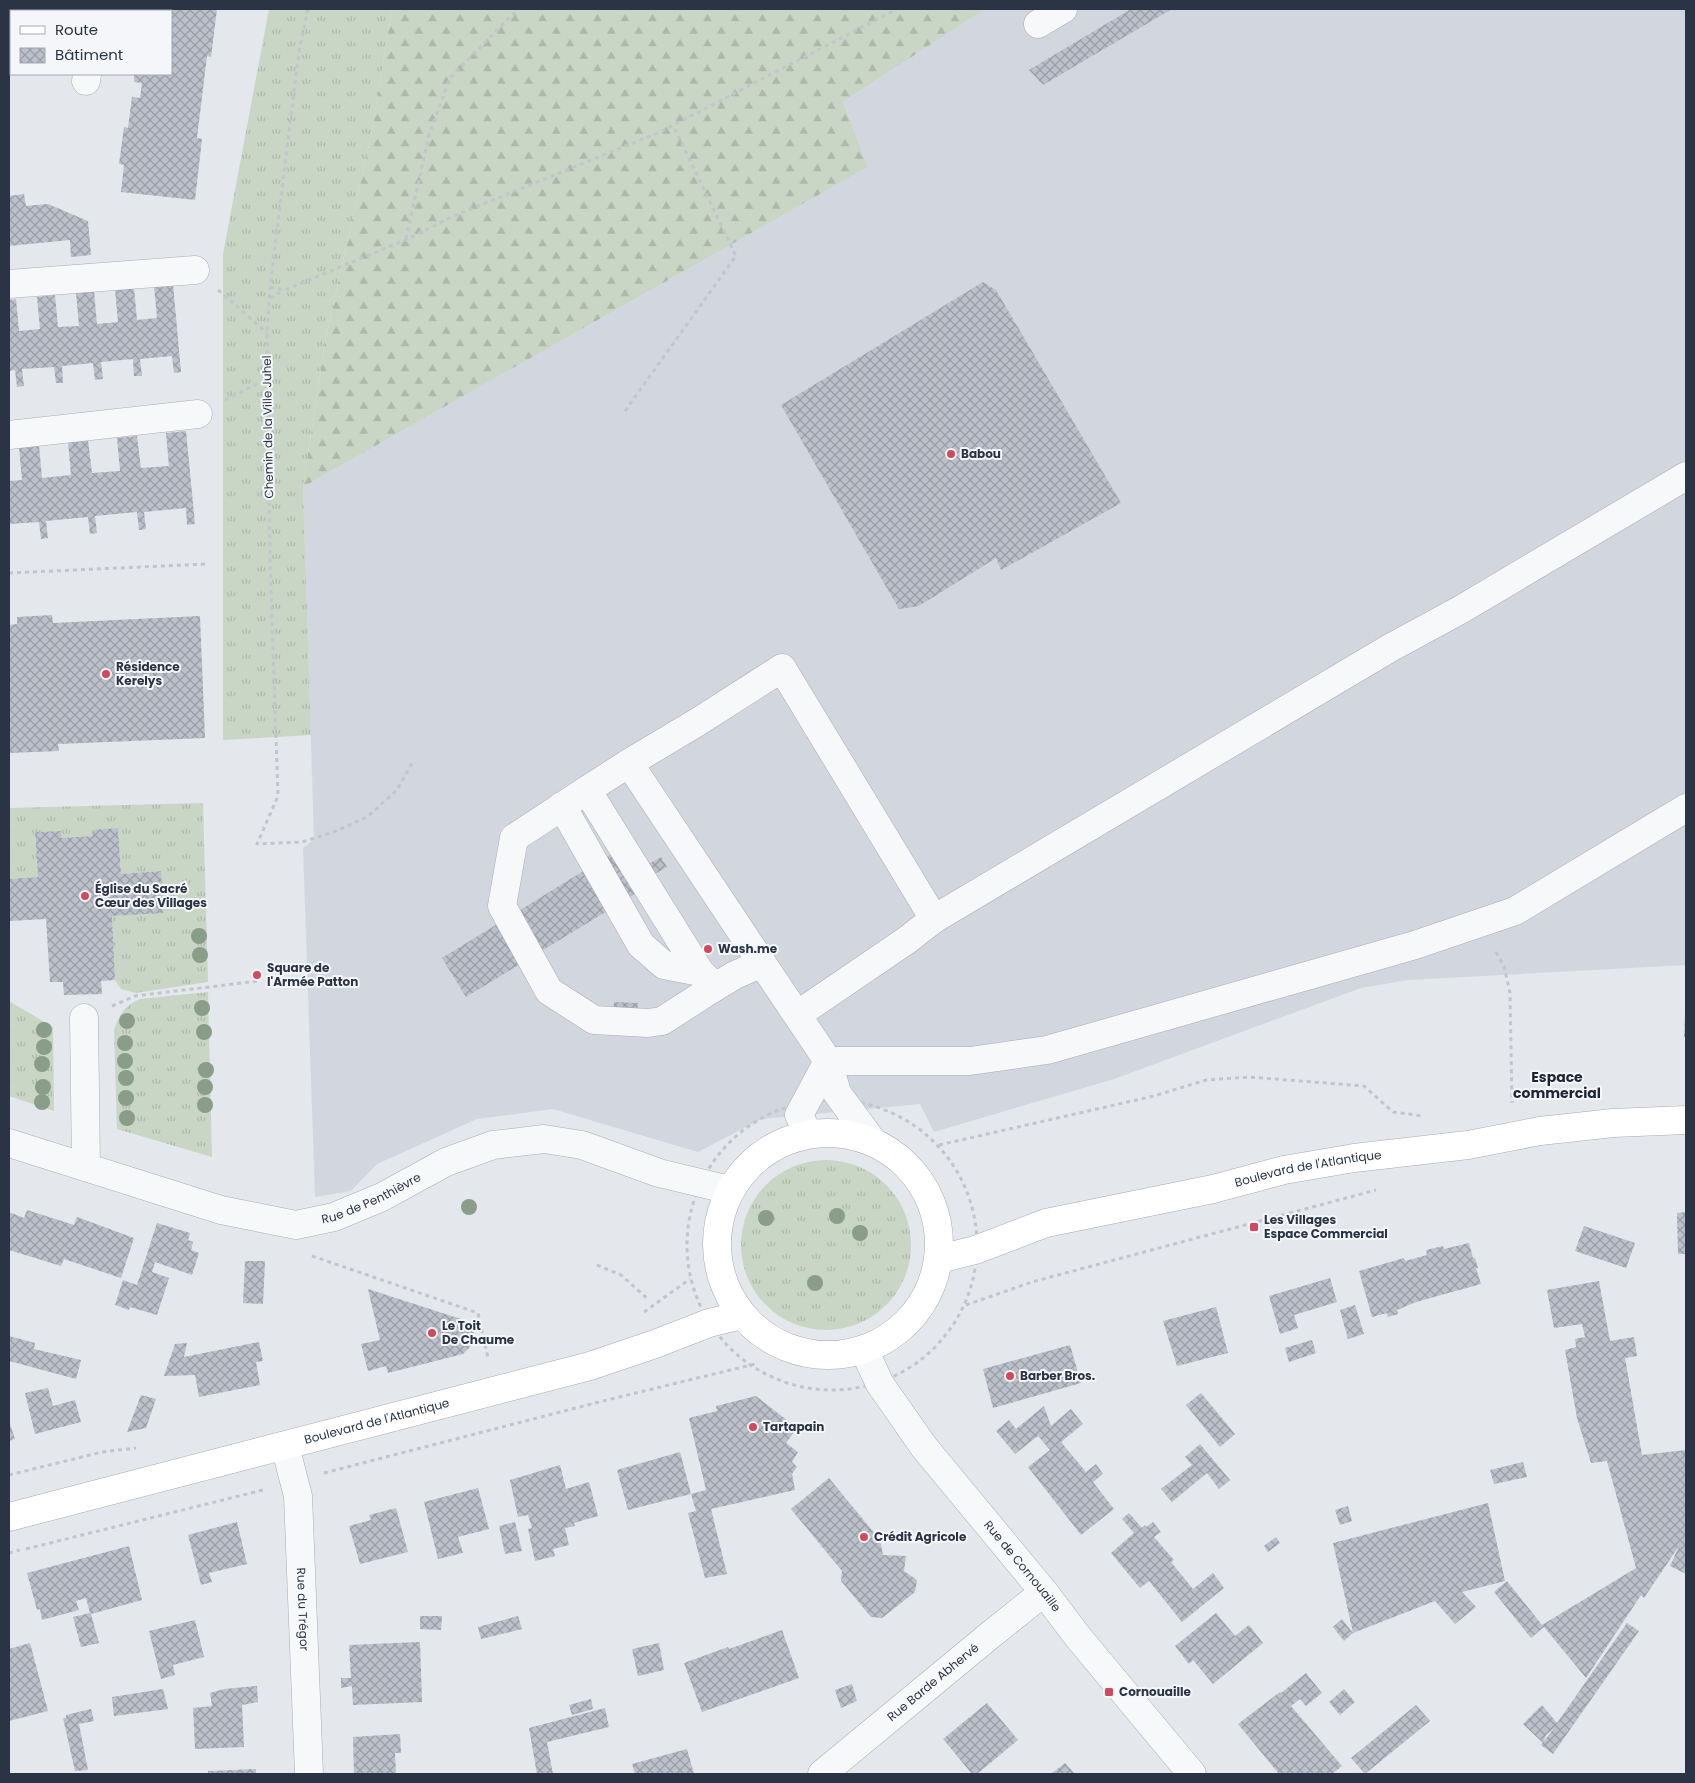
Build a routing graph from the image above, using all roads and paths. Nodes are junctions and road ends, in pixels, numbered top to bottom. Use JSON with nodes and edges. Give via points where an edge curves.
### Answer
{"nodes":[{"id":1,"x":308,"y":9,"type":"edge"},
{"id":2,"x":518,"y":9,"type":"edge"},
{"id":3,"x":897,"y":9,"type":"edge"},
{"id":4,"x":1062,"y":9,"type":"edge"},
{"id":5,"x":1038,"y":24,"type":"dead end"},
{"id":6,"x":673,"y":125,"type":"junction"},
{"id":7,"x":405,"y":240,"type":"junction"},
{"id":8,"x":195,"y":270,"type":"joint"},
{"id":9,"x":9,"y":284,"type":"edge"},
{"id":10,"x":270,"y":287,"type":"junction"},
{"id":11,"x":285,"y":290,"type":"junction"},
{"id":12,"x":270,"y":298,"type":"junction"},
{"id":13,"x":266,"y":333,"type":"junction"},
{"id":14,"x":267,"y":379,"type":"junction"},
{"id":15,"x":625,"y":411,"type":"dead end"},
{"id":16,"x":198,"y":414,"type":"joint"},
{"id":17,"x":9,"y":435,"type":"edge"},
{"id":18,"x":1686,"y":476,"type":"edge"},
{"id":19,"x":206,"y":564,"type":"dead end"},
{"id":20,"x":9,"y":573,"type":"edge"},
{"id":21,"x":412,"y":763,"type":"dead end"},
{"id":22,"x":629,"y":763,"type":"junction"},
{"id":23,"x":587,"y":790,"type":"junction"},
{"id":24,"x":562,"y":806,"type":"junction"},
{"id":25,"x":1686,"y":808,"type":"edge"},
{"id":26,"x":934,"y":919,"type":"junction"},
{"id":27,"x":1480,"y":923,"type":"junction"},
{"id":28,"x":762,"y":964,"type":"junction"},
{"id":29,"x":708,"y":979,"type":"junction"},
{"id":30,"x":258,"y":981,"type":"dead end"},
{"id":31,"x":797,"y":1015,"type":"junction"},
{"id":32,"x":84,"y":1018,"type":"joint"},
{"id":33,"x":828,"y":1062,"type":"junction"},
{"id":34,"x":842,"y":1099,"type":"junction"},
{"id":35,"x":806,"y":1102,"type":"junction"},
{"id":36,"x":1521,"y":1105,"type":"dead end"},
{"id":37,"x":1512,"y":1106,"type":"junction"},
{"id":38,"x":1506,"y":1107,"type":"dead end"},
{"id":39,"x":1426,"y":1116,"type":"dead end"},
{"id":40,"x":1686,"y":1120,"type":"edge"},
{"id":41,"x":808,"y":1134,"type":"junction"},
{"id":42,"x":873,"y":1142,"type":"junction"},
{"id":43,"x":9,"y":1143,"type":"edge"},
{"id":44,"x":939,"y":1145,"type":"junction"},
{"id":45,"x":86,"y":1167,"type":"junction"},
{"id":46,"x":702,"y":1184,"type":"junction"},
{"id":47,"x":1383,"y":1189,"type":"dead end"},
{"id":48,"x":730,"y":1190,"type":"junction"},
{"id":49,"x":975,"y":1250,"type":"junction"},
{"id":50,"x":304,"y":1253,"type":"dead end"},
{"id":51,"x":939,"y":1259,"type":"junction"},
{"id":52,"x":597,"y":1265,"type":"dead end"},
{"id":53,"x":649,"y":1300,"type":"dead end"},
{"id":54,"x":965,"y":1305,"type":"junction"},
{"id":55,"x":742,"y":1316,"type":"junction"},
{"id":56,"x":709,"y":1322,"type":"junction"},
{"id":57,"x":864,"y":1350,"type":"junction"},
{"id":58,"x":488,"y":1358,"type":"dead end"},
{"id":59,"x":755,"y":1364,"type":"junction"},
{"id":60,"x":880,"y":1384,"type":"junction"},
{"id":61,"x":285,"y":1446,"type":"junction"},
{"id":62,"x":294,"y":1482,"type":"junction"},
{"id":63,"x":9,"y":1517,"type":"edge"},
{"id":64,"x":9,"y":1553,"type":"edge"},
{"id":65,"x":1044,"y":1592,"type":"junction"},
{"id":66,"x":309,"y":1774,"type":"edge"},
{"id":67,"x":822,"y":1774,"type":"edge"},
{"id":68,"x":1192,"y":1774,"type":"edge"}],
"edges":[{"from":1,"to":10,"type":"path","name":"Chemin de la Ville Juhel","via":[[299,52]]},
{"from":2,"to":7,"type":"path","via":[[450,78],[429,135]]},
{"from":3,"to":6,"type":"path"},
{"from":4,"to":5,"type":"street"},
{"from":6,"to":7,"type":"path","via":[[456,215]]},
{"from":6,"to":15,"type":"path","via":[[736,256]]},
{"from":7,"to":11,"type":"path"},
{"from":8,"to":9,"type":"street"},
{"from":8,"to":13,"type":"path"},
{"from":10,"to":11,"type":"path"},
{"from":10,"to":12,"type":"path","name":"Chemin de la Ville Juhel"},
{"from":11,"to":12,"type":"path"},
{"from":12,"to":13,"type":"path","name":"Chemin de la Ville Juhel"},
{"from":13,"to":14,"type":"path","name":"Chemin de la Ville Juhel"},
{"from":14,"to":16,"type":"path"},
{"from":14,"to":21,"type":"path","name":"Chemin de la Ville Juhel","via":[[278,796],[257,844],[302,842],[367,817],[397,790]]},
{"from":16,"to":17,"type":"street"},
{"from":18,"to":26,"type":"street"},
{"from":19,"to":20,"type":"path"},
{"from":22,"to":23,"type":"street"},
{"from":22,"to":26,"type":"street","via":[[782,668]]},
{"from":22,"to":28,"type":"street"},
{"from":23,"to":24,"type":"street"},
{"from":23,"to":29,"type":"street"},
{"from":24,"to":29,"type":"street","via":[[641,944],[664,965]]},
{"from":24,"to":29,"type":"street","via":[[514,838],[502,906],[549,991],[594,1020],[648,1023],[662,1021]]},
{"from":25,"to":27,"type":"street","via":[[1516,911]]},
{"from":26,"to":31,"type":"street"},
{"from":27,"to":33,"type":"street","via":[[1047,1050],[970,1062]]},
{"from":27,"to":37,"type":"path","via":[[1504,966],[1510,993]]},
{"from":28,"to":29,"type":"street","via":[[735,975]]},
{"from":28,"to":31,"type":"street"},
{"from":30,"to":32,"type":"path","via":[[135,996]]},
{"from":31,"to":33,"type":"street"},
{"from":32,"to":45,"type":"street"},
{"from":33,"to":34,"type":"street","via":[[837,1093]]},
{"from":33,"to":35,"type":"street"},
{"from":34,"to":35,"type":"path"},
{"from":34,"to":42,"type":"street"},
{"from":34,"to":44,"type":"path","via":[[894,1113],[917,1126]]},
{"from":35,"to":41,"type":"street","via":[[799,1115]]},
{"from":35,"to":46,"type":"path","via":[[772,1113],[739,1133],[716,1155]]},
{"from":36,"to":37,"type":"path"},
{"from":37,"to":38,"type":"path"},
{"from":39,"to":44,"type":"path","via":[[1393,1112],[1364,1086],[1249,1077],[1206,1080],[1154,1096]]},
{"from":40,"to":49,"type":"main road","name":"Boulevard de l'Atlantique","via":[[1540,1131],[1468,1145],[1284,1170],[1213,1189],[1046,1223]]},
{"from":41,"to":42,"type":"main road","via":[[830,1132]]},
{"from":41,"to":48,"type":"main road","via":[[777,1145],[750,1164]]},
{"from":42,"to":51,"type":"main road","via":[[906,1164],[926,1189],[940,1234]]},
{"from":43,"to":45,"type":"street","name":"Rue de Penthièvre"},
{"from":44,"to":49,"type":"path","via":[[960,1172],[971,1202]]},
{"from":45,"to":46,"type":"street","name":"Rue de Penthièvre","via":[[221,1210],[296,1225],[334,1217],[382,1197],[446,1162],[493,1145],[544,1140],[582,1145],[658,1173]]},
{"from":46,"to":48,"type":"street","name":"Rue de Penthièvre"},
{"from":46,"to":56,"type":"path","via":[[689,1220],[686,1242],[688,1274]]},
{"from":47,"to":54,"type":"path","via":[[1032,1282]]},
{"from":48,"to":55,"type":"main road","via":[[718,1222],[717,1255],[725,1287]]},
{"from":49,"to":51,"type":"main road","name":"Boulevard de l'Atlantique"},
{"from":49,"to":54,"type":"path","via":[[974,1276]]},
{"from":50,"to":58,"type":"path","via":[[478,1312]]},
{"from":51,"to":57,"type":"main road","via":[[933,1284],[921,1306],[904,1326]]},
{"from":52,"to":53,"type":"path","via":[[621,1275]]},
{"from":54,"to":60,"type":"path","via":[[921,1362]]},
{"from":55,"to":56,"type":"main road","name":"Boulevard de l'Atlantique"},
{"from":55,"to":57,"type":"main road","via":[[761,1333],[784,1346],[808,1353],[834,1355]]},
{"from":56,"to":59,"type":"path","via":[[743,1357]]},
{"from":56,"to":61,"type":"main road","name":"Boulevard de l'Atlantique","via":[[590,1366]]},
{"from":57,"to":60,"type":"street","name":"Rue de Cornouaille"},
{"from":59,"to":60,"type":"path","via":[[782,1383],[814,1390]]},
{"from":59,"to":62,"type":"path"},
{"from":60,"to":65,"type":"street","name":"Rue de Cornouaille","via":[[924,1447]]},
{"from":61,"to":62,"type":"street","name":"Rue du Trégor"},
{"from":61,"to":63,"type":"main road","name":"Boulevard de l'Atlantique"},
{"from":62,"to":64,"type":"path"},
{"from":62,"to":66,"type":"street","name":"Rue du Trégor","via":[[298,1496]]},
{"from":65,"to":67,"type":"street","name":"Rue Barde Abhervé"},
{"from":65,"to":68,"type":"street","name":"Rue de Cornouaille"}]}
